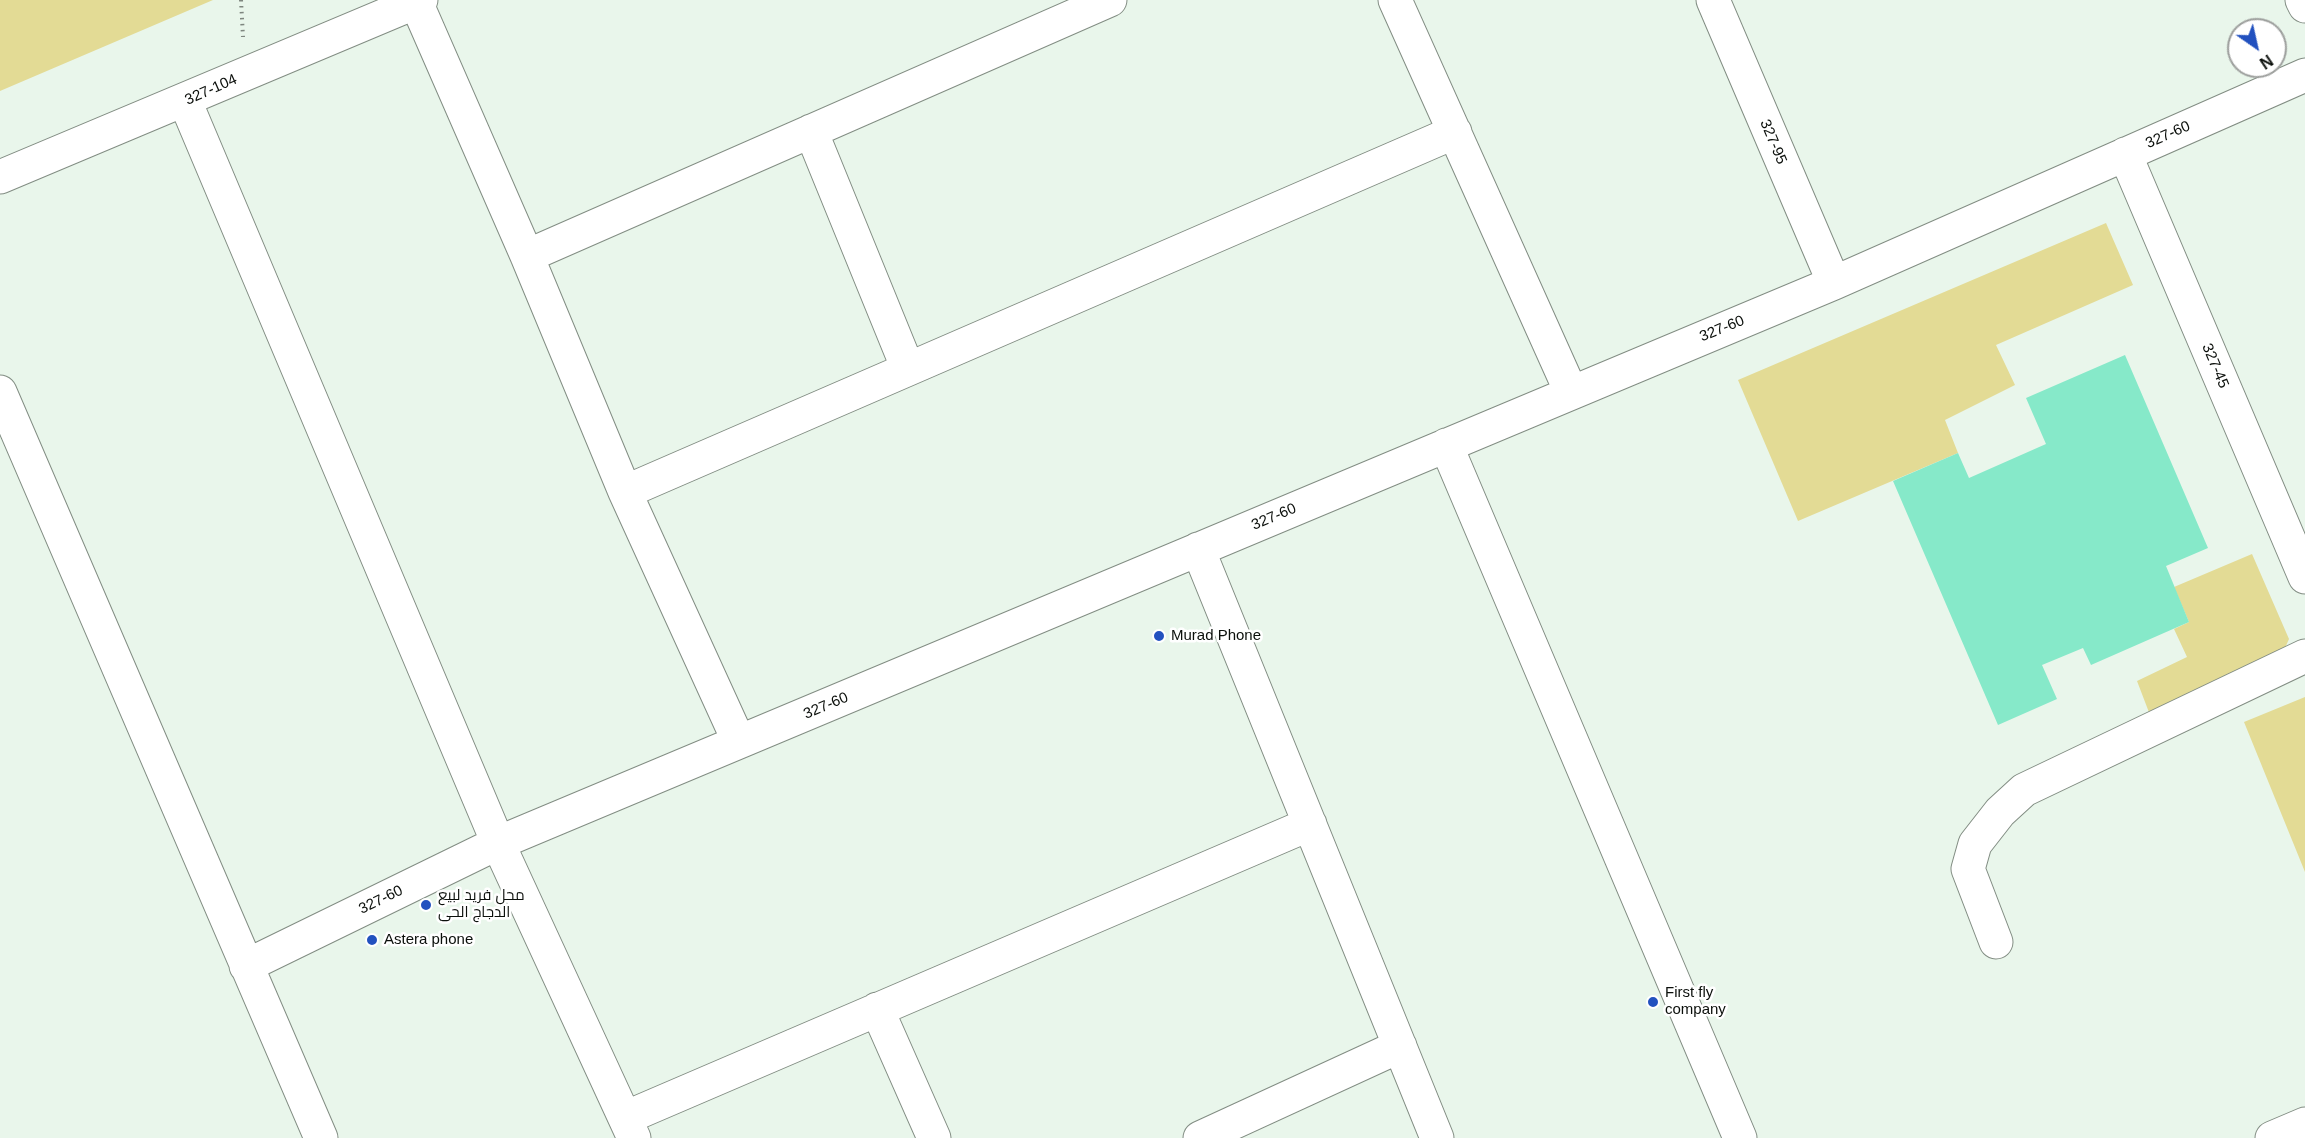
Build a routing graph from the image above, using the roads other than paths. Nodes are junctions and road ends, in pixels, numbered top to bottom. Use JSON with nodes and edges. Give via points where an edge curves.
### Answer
{"nodes":[{"id":1,"x":1110,"y":0,"type":"edge"},
{"id":2,"x":1395,"y":0,"type":"edge"},
{"id":3,"x":1713,"y":0,"type":"edge"},
{"id":4,"x":2302,"y":0,"type":"edge"},
{"id":5,"x":419,"y":1,"type":"edge"},
{"id":6,"x":2305,"y":6,"type":"edge"},
{"id":7,"x":2305,"y":75,"type":"edge"},
{"id":8,"x":185,"y":102,"type":"junction"},
{"id":9,"x":811,"y":131,"type":"junction"},
{"id":10,"x":1455,"y":132,"type":"junction"},
{"id":11,"x":2125,"y":154,"type":"junction"},
{"id":12,"x":0,"y":177,"type":"edge"},
{"id":13,"x":527,"y":256,"type":"junction"},
{"id":14,"x":1834,"y":283,"type":"junction"},
{"id":15,"x":908,"y":369,"type":"junction"},
{"id":16,"x":0,"y":392,"type":"edge"},
{"id":17,"x":1571,"y":392,"type":"junction"},
{"id":18,"x":1446,"y":445,"type":"junction"},
{"id":19,"x":625,"y":492,"type":"junction"},
{"id":20,"x":1198,"y":549,"type":"junction"},
{"id":21,"x":2305,"y":578,"type":"edge"},
{"id":22,"x":2305,"y":656,"type":"edge"},
{"id":23,"x":739,"y":742,"type":"junction"},
{"id":24,"x":1310,"y":824,"type":"junction"},
{"id":25,"x":498,"y":843,"type":"junction"},
{"id":26,"x":1996,"y":942,"type":"dead end"},
{"id":27,"x":246,"y":966,"type":"junction"},
{"id":28,"x":878,"y":1009,"type":"junction"},
{"id":29,"x":1400,"y":1047,"type":"junction"},
{"id":30,"x":2305,"y":1124,"type":"edge"},
{"id":31,"x":630,"y":1128,"type":"edge"},
{"id":32,"x":321,"y":1138,"type":"edge"},
{"id":33,"x":934,"y":1138,"type":"edge"},
{"id":34,"x":1200,"y":1138,"type":"edge"},
{"id":35,"x":1437,"y":1138,"type":"edge"},
{"id":36,"x":1740,"y":1138,"type":"edge"},
{"id":37,"x":2272,"y":1138,"type":"edge"}],
"edges":[{"from":1,"to":9,"type":"street"},
{"from":2,"to":10,"type":"street"},
{"from":3,"to":14,"type":"street","name":"327-95"},
{"from":4,"to":6,"type":"street"},
{"from":5,"to":8,"type":"street","name":"327-104"},
{"from":5,"to":13,"type":"street"},
{"from":7,"to":11,"type":"street","name":"327-60"},
{"from":8,"to":12,"type":"street","name":"327-104"},
{"from":8,"to":25,"type":"street"},
{"from":9,"to":13,"type":"street"},
{"from":9,"to":15,"type":"street"},
{"from":10,"to":15,"type":"street"},
{"from":10,"to":17,"type":"street"},
{"from":11,"to":14,"type":"street","name":"327-60"},
{"from":11,"to":21,"type":"street","name":"327-45"},
{"from":13,"to":19,"type":"street"},
{"from":14,"to":17,"type":"street","name":"327-60"},
{"from":15,"to":19,"type":"street"},
{"from":16,"to":27,"type":"street"},
{"from":17,"to":18,"type":"street","name":"327-60"},
{"from":18,"to":20,"type":"street","name":"327-60"},
{"from":18,"to":36,"type":"street"},
{"from":19,"to":23,"type":"street"},
{"from":20,"to":23,"type":"street","name":"327-60"},
{"from":20,"to":24,"type":"street"},
{"from":22,"to":26,"type":"street","via":[[2024,789],[1975,844],[1968,869]]},
{"from":23,"to":25,"type":"street","name":"327-60"},
{"from":24,"to":28,"type":"street"},
{"from":24,"to":29,"type":"street"},
{"from":25,"to":27,"type":"street","name":"327-60"},
{"from":25,"to":31,"type":"street"},
{"from":27,"to":32,"type":"street"},
{"from":28,"to":31,"type":"street"},
{"from":28,"to":33,"type":"street"},
{"from":29,"to":34,"type":"street"},
{"from":29,"to":35,"type":"street"},
{"from":30,"to":37,"type":"street"}]}
